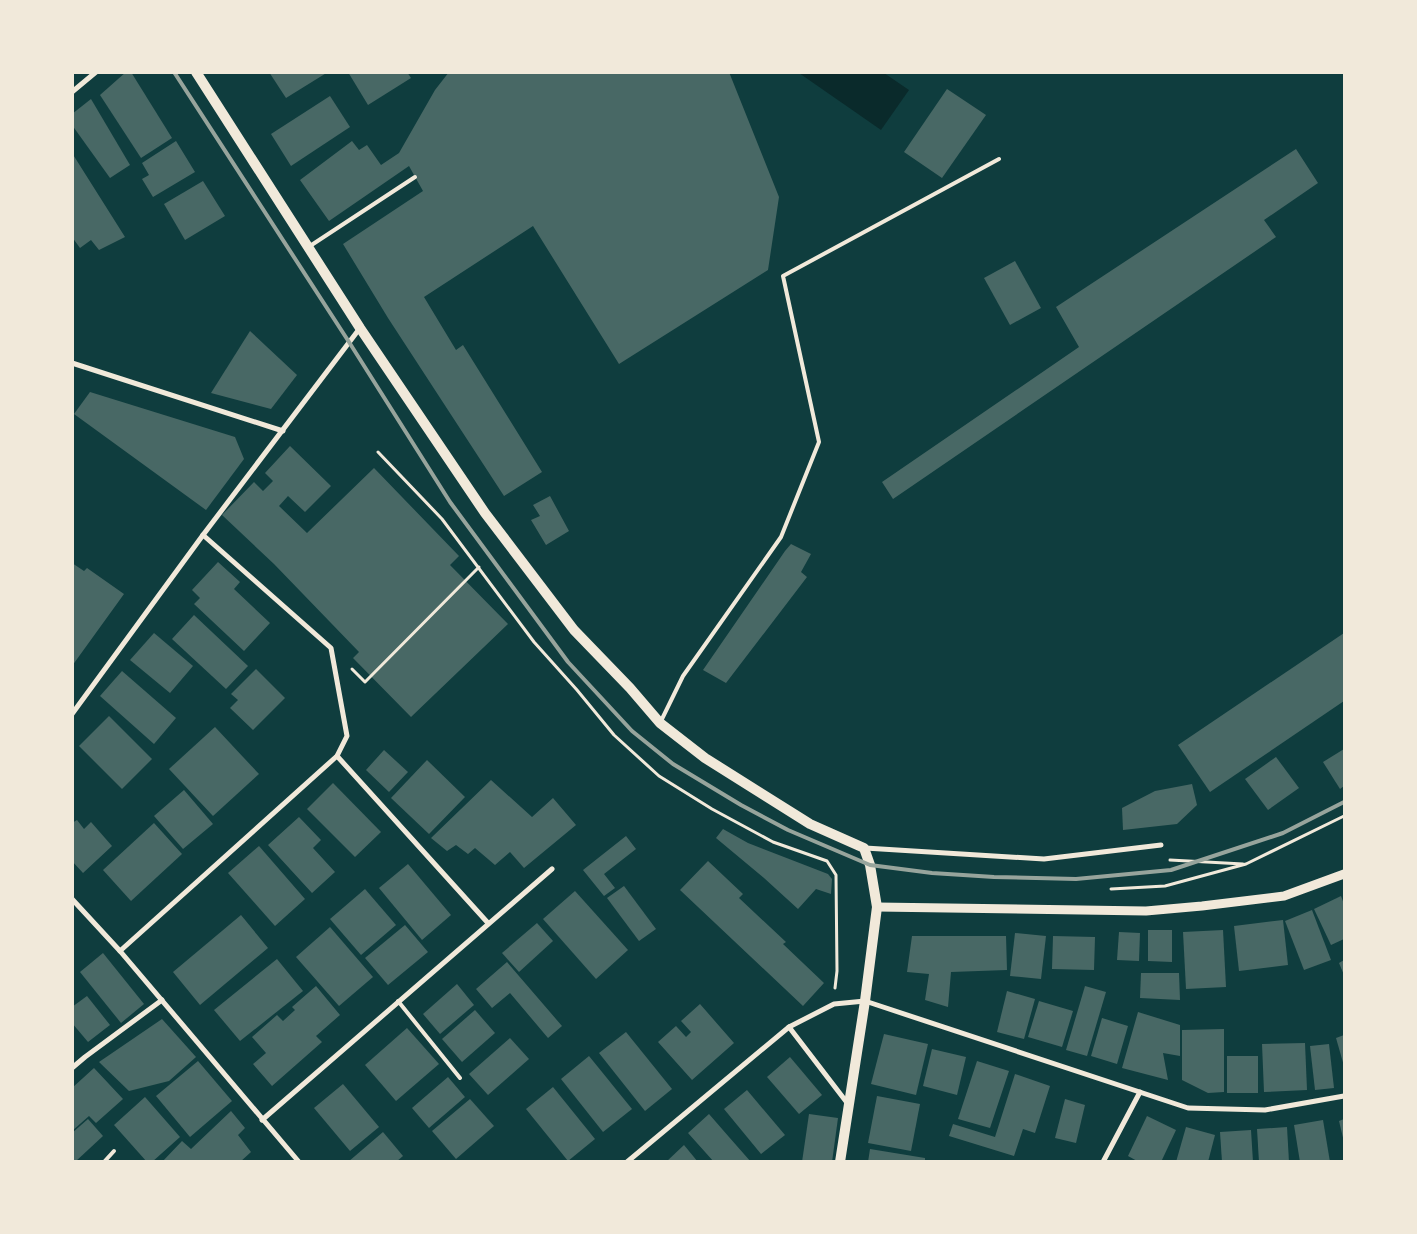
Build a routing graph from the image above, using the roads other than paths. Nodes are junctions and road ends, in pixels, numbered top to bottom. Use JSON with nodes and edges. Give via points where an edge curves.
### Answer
{"nodes":[{"id":1,"x":96,"y":72,"type":"edge"},
{"id":2,"x":196,"y":72,"type":"edge"},
{"id":3,"x":72,"y":92,"type":"edge"},
{"id":4,"x":999,"y":158,"type":"dead end"},
{"id":5,"x":415,"y":177,"type":"dead end"},
{"id":6,"x":308,"y":248,"type":"junction"},
{"id":7,"x":360,"y":328,"type":"junction"},
{"id":8,"x":72,"y":363,"type":"edge"},
{"id":9,"x":283,"y":431,"type":"junction"},
{"id":10,"x":203,"y":535,"type":"junction"},
{"id":11,"x":72,"y":714,"type":"edge"},
{"id":12,"x":660,"y":723,"type":"junction"},
{"id":13,"x":337,"y":756,"type":"junction"},
{"id":14,"x":1161,"y":845,"type":"road end"},
{"id":15,"x":864,"y":848,"type":"junction"},
{"id":16,"x":552,"y":869,"type":"dead end"},
{"id":17,"x":1344,"y":874,"type":"edge"},
{"id":18,"x":72,"y":899,"type":"edge"},
{"id":19,"x":877,"y":907,"type":"junction"},
{"id":20,"x":488,"y":923,"type":"junction"},
{"id":21,"x":120,"y":951,"type":"junction"},
{"id":22,"x":162,"y":1000,"type":"junction"},
{"id":23,"x":865,"y":1000,"type":"junction"},
{"id":24,"x":398,"y":1001,"type":"junction"},
{"id":25,"x":789,"y":1027,"type":"junction"},
{"id":26,"x":72,"y":1068,"type":"edge"},
{"id":27,"x":460,"y":1078,"type":"dead end"},
{"id":28,"x":1140,"y":1092,"type":"junction"},
{"id":29,"x":1344,"y":1096,"type":"edge"},
{"id":30,"x":849,"y":1104,"type":"junction"},
{"id":31,"x":262,"y":1120,"type":"junction"},
{"id":32,"x":114,"y":1151,"type":"dead end"},
{"id":33,"x":104,"y":1162,"type":"edge"},
{"id":34,"x":299,"y":1162,"type":"edge"},
{"id":35,"x":627,"y":1162,"type":"edge"},
{"id":36,"x":840,"y":1162,"type":"edge"},
{"id":37,"x":1103,"y":1162,"type":"edge"}],
"edges":[{"from":1,"to":3,"type":"street"},
{"from":2,"to":6,"type":"main road"},
{"from":4,"to":12,"type":"lane","via":[[783,276],[819,442],[782,537],[683,676]]},
{"from":5,"to":6,"type":"lane"},
{"from":6,"to":7,"type":"main road"},
{"from":7,"to":9,"type":"street"},
{"from":7,"to":12,"type":"main road","via":[[485,512],[550,599],[574,630]]},
{"from":8,"to":9,"type":"street"},
{"from":9,"to":10,"type":"street"},
{"from":10,"to":11,"type":"street"},
{"from":10,"to":13,"type":"street","via":[[331,648],[347,736]]},
{"from":12,"to":15,"type":"main road","via":[[706,758],[810,824]]},
{"from":13,"to":20,"type":"street"},
{"from":13,"to":21,"type":"street"},
{"from":14,"to":15,"type":"street","via":[[1044,859]]},
{"from":15,"to":19,"type":"main road"},
{"from":16,"to":20,"type":"street"},
{"from":17,"to":19,"type":"street","via":[[1284,896],[1155,910]]},
{"from":18,"to":21,"type":"street"},
{"from":19,"to":23,"type":"main road"},
{"from":20,"to":24,"type":"street"},
{"from":21,"to":22,"type":"street"},
{"from":22,"to":26,"type":"street"},
{"from":22,"to":31,"type":"street"},
{"from":23,"to":25,"type":"street","via":[[834,1004]]},
{"from":23,"to":28,"type":"street"},
{"from":23,"to":30,"type":"main road"},
{"from":24,"to":27,"type":"lane"},
{"from":24,"to":31,"type":"street"},
{"from":25,"to":30,"type":"street"},
{"from":25,"to":35,"type":"street"},
{"from":28,"to":29,"type":"street","via":[[1188,1108],[1265,1110]]},
{"from":28,"to":37,"type":"street"},
{"from":30,"to":36,"type":"main road"},
{"from":31,"to":34,"type":"street"},
{"from":32,"to":33,"type":"lane"}]}
